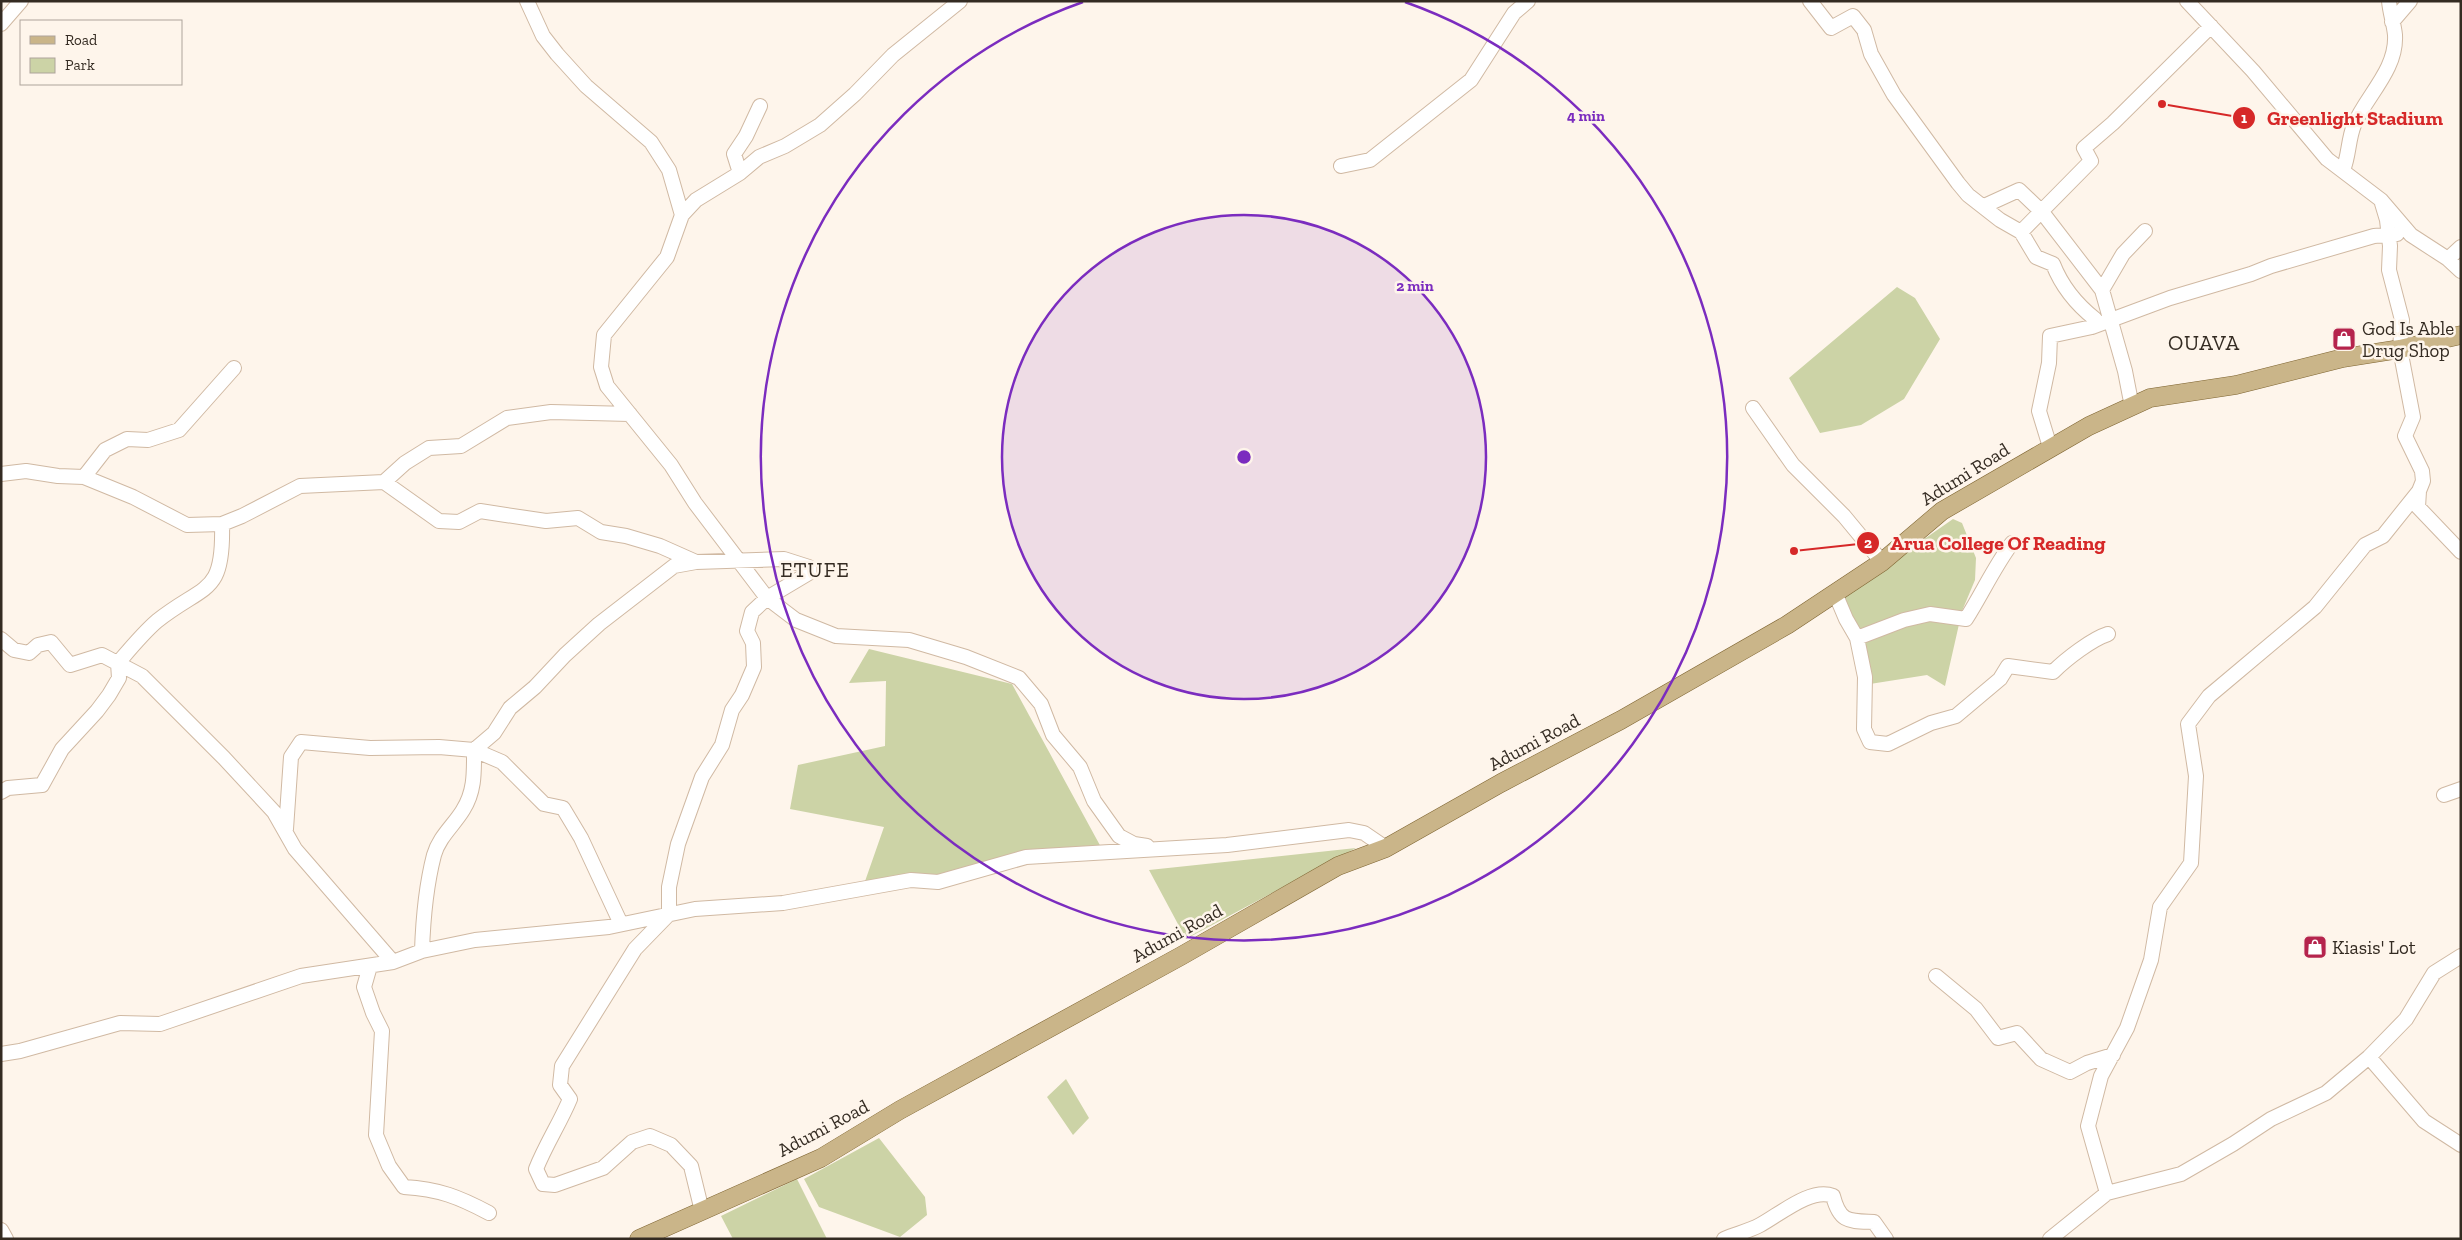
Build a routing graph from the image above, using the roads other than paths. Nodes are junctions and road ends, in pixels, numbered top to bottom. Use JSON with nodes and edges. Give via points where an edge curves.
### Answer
{"nodes":[{"id":1,"x":21,"y":1,"type":"edge"},
{"id":2,"x":527,"y":1,"type":"edge"},
{"id":3,"x":960,"y":1,"type":"edge"},
{"id":4,"x":1528,"y":1,"type":"edge"},
{"id":5,"x":1810,"y":1,"type":"edge"},
{"id":6,"x":2188,"y":1,"type":"edge"},
{"id":7,"x":2389,"y":1,"type":"edge"},
{"id":8,"x":2410,"y":1,"type":"edge"},
{"id":9,"x":2392,"y":22,"type":"junction"},
{"id":10,"x":1,"y":24,"type":"edge"},
{"id":11,"x":2211,"y":26,"type":"junction"},
{"id":12,"x":760,"y":106,"type":"dead end"},
{"id":13,"x":1341,"y":166,"type":"dead end"},
{"id":14,"x":2343,"y":170,"type":"junction"},
{"id":15,"x":740,"y":173,"type":"junction"},
{"id":16,"x":2381,"y":200,"type":"junction"},
{"id":17,"x":1984,"y":206,"type":"junction"},
{"id":18,"x":2042,"y":212,"type":"junction"},
{"id":19,"x":682,"y":215,"type":"junction"},
{"id":20,"x":2145,"y":231,"type":"dead end"},
{"id":21,"x":2021,"y":232,"type":"junction"},
{"id":22,"x":2388,"y":233,"type":"junction"},
{"id":23,"x":2411,"y":235,"type":"junction"},
{"id":24,"x":2461,"y":247,"type":"edge"},
{"id":25,"x":2448,"y":259,"type":"junction"},
{"id":26,"x":2461,"y":271,"type":"edge"},
{"id":27,"x":2102,"y":290,"type":"junction"},
{"id":28,"x":2112,"y":322,"type":"junction"},
{"id":29,"x":2092,"y":327,"type":"junction"},
{"id":30,"x":2461,"y":335,"type":"edge"},
{"id":31,"x":2400,"y":349,"type":"junction"},
{"id":32,"x":234,"y":368,"type":"dead end"},
{"id":33,"x":2132,"y":407,"type":"junction"},
{"id":34,"x":1754,"y":408,"type":"dead end"},
{"id":35,"x":630,"y":414,"type":"junction"},
{"id":36,"x":2050,"y":447,"type":"junction"},
{"id":37,"x":1,"y":474,"type":"edge"},
{"id":38,"x":84,"y":477,"type":"junction"},
{"id":39,"x":384,"y":482,"type":"junction"},
{"id":40,"x":2419,"y":491,"type":"junction"},
{"id":41,"x":222,"y":524,"type":"junction"},
{"id":42,"x":2012,"y":543,"type":"dead end"},
{"id":43,"x":2461,"y":552,"type":"edge"},
{"id":44,"x":738,"y":560,"type":"junction"},
{"id":45,"x":696,"y":562,"type":"junction"},
{"id":46,"x":1882,"y":562,"type":"junction"},
{"id":47,"x":1835,"y":593,"type":"junction"},
{"id":48,"x":767,"y":598,"type":"junction"},
{"id":49,"x":2108,"y":634,"type":"dead end"},
{"id":50,"x":1857,"y":638,"type":"junction"},
{"id":51,"x":1,"y":639,"type":"edge"},
{"id":52,"x":118,"y":663,"type":"junction"},
{"id":53,"x":474,"y":750,"type":"junction"},
{"id":54,"x":2461,"y":789,"type":"edge"},
{"id":55,"x":1,"y":792,"type":"edge"},
{"id":56,"x":2444,"y":795,"type":"dead end"},
{"id":57,"x":286,"y":829,"type":"junction"},
{"id":58,"x":1165,"y":848,"type":"junction"},
{"id":59,"x":1386,"y":848,"type":"junction"},
{"id":60,"x":669,"y":914,"type":"junction"},
{"id":61,"x":620,"y":924,"type":"junction"},
{"id":62,"x":422,"y":951,"type":"junction"},
{"id":63,"x":2461,"y":956,"type":"edge"},
{"id":64,"x":393,"y":962,"type":"junction"},
{"id":65,"x":370,"y":966,"type":"junction"},
{"id":66,"x":1936,"y":976,"type":"dead end"},
{"id":67,"x":1,"y":1054,"type":"edge"},
{"id":68,"x":2113,"y":1055,"type":"junction"},
{"id":69,"x":2369,"y":1057,"type":"junction"},
{"id":70,"x":2461,"y":1145,"type":"edge"},
{"id":71,"x":2107,"y":1193,"type":"junction"},
{"id":72,"x":702,"y":1211,"type":"junction"},
{"id":73,"x":489,"y":1213,"type":"dead end"},
{"id":74,"x":1,"y":1230,"type":"edge"},
{"id":75,"x":6,"y":1239,"type":"edge"},
{"id":76,"x":639,"y":1239,"type":"edge"},
{"id":77,"x":1724,"y":1239,"type":"edge"},
{"id":78,"x":1886,"y":1239,"type":"edge"},
{"id":79,"x":2050,"y":1239,"type":"edge"}],
"edges":[{"from":1,"to":10,"type":"street"},
{"from":2,"to":19,"type":"street","via":[[557,54],[586,86],[650,142],[669,170]]},
{"from":3,"to":15,"type":"street","via":[[893,55],[820,125],[760,157]]},
{"from":4,"to":13,"type":"street","via":[[1514,13],[1471,80],[1370,160]]},
{"from":5,"to":17,"type":"street","via":[[1831,28],[1853,16],[1864,30],[1871,54],[1894,95],[1958,183]]},
{"from":6,"to":11,"type":"street"},
{"from":7,"to":9,"type":"street"},
{"from":8,"to":9,"type":"street"},
{"from":9,"to":14,"type":"street","via":[[2395,36],[2391,59],[2353,127]]},
{"from":11,"to":14,"type":"street","via":[[2254,71],[2327,159]]},
{"from":11,"to":18,"type":"street","via":[[2084,148],[2092,161]]},
{"from":12,"to":15,"type":"street","via":[[734,154]]},
{"from":14,"to":16,"type":"street"},
{"from":15,"to":19,"type":"street","via":[[696,200]]},
{"from":16,"to":22,"type":"street"},
{"from":16,"to":23,"type":"street"},
{"from":17,"to":18,"type":"street","via":[[2019,190]]},
{"from":17,"to":21,"type":"street"},
{"from":18,"to":21,"type":"street"},
{"from":18,"to":27,"type":"street"},
{"from":19,"to":35,"type":"street","via":[[667,257],[604,334],[601,367],[607,386]]},
{"from":20,"to":27,"type":"street","via":[[2124,254]]},
{"from":21,"to":29,"type":"street","via":[[2036,257],[2053,264],[2060,281],[2078,306],[2094,318]]},
{"from":22,"to":23,"type":"street"},
{"from":22,"to":28,"type":"street","via":[[2170,298]]},
{"from":22,"to":31,"type":"street","via":[[2389,270],[2402,320]]},
{"from":23,"to":25,"type":"street"},
{"from":24,"to":25,"type":"street"},
{"from":25,"to":26,"type":"street"},
{"from":27,"to":28,"type":"street"},
{"from":28,"to":29,"type":"street"},
{"from":28,"to":33,"type":"street"},
{"from":29,"to":36,"type":"street","via":[[2050,336],[2049,363],[2039,412]]},
{"from":30,"to":31,"type":"main road","name":"Adumi Road"},
{"from":31,"to":33,"type":"main road","name":"Adumi Road","via":[[2343,358],[2236,385],[2150,398]]},
{"from":31,"to":40,"type":"street","via":[[2413,417],[2405,436],[2422,472]]},
{"from":32,"to":38,"type":"street","via":[[179,430],[148,440],[127,439],[105,450]]},
{"from":33,"to":36,"type":"main road","name":"Adumi Road"},
{"from":34,"to":46,"type":"street","via":[[1793,465],[1844,516]]},
{"from":35,"to":39,"type":"street","via":[[551,412],[507,418],[461,446],[429,448]]},
{"from":35,"to":44,"type":"street"},
{"from":36,"to":46,"type":"main road","name":"Adumi Road","via":[[1942,511]]},
{"from":37,"to":38,"type":"street","via":[[26,471]]},
{"from":38,"to":41,"type":"street","via":[[133,497],[187,525]]},
{"from":39,"to":41,"type":"street","via":[[300,486]]},
{"from":39,"to":45,"type":"street","via":[[439,521],[459,522],[480,511],[546,521],[578,518],[601,532],[660,546]]},
{"from":40,"to":43,"type":"street","via":[[2418,506]]},
{"from":40,"to":68,"type":"street","via":[[2383,536],[2366,545],[2314,607],[2209,696],[2188,724],[2196,776],[2191,863],[2160,907],[2151,960],[2127,1028]]},
{"from":41,"to":52,"type":"street","via":[[223,552],[217,575],[204,591],[158,621]]},
{"from":42,"to":50,"type":"street","via":[[1989,576],[1966,619],[1930,614]]},
{"from":44,"to":45,"type":"street"},
{"from":44,"to":48,"type":"street"},
{"from":44,"to":48,"type":"street","via":[[784,559],[809,567],[809,573]]},
{"from":45,"to":53,"type":"street","via":[[674,566],[599,624],[510,708],[494,734]]},
{"from":46,"to":47,"type":"main road","name":"Adumi Road"},
{"from":47,"to":50,"type":"street"},
{"from":47,"to":59,"type":"main road","name":"Adumi Road","via":[[1615,723]]},
{"from":48,"to":58,"type":"street","via":[[796,620],[836,636],[909,640],[966,657],[1019,678],[1041,704],[1053,735],[1080,767],[1094,802],[1119,836],[1134,844]]},
{"from":48,"to":60,"type":"street","via":[[752,612],[747,631],[753,643],[754,667],[732,710],[722,744],[702,777],[678,844],[669,887]]},
{"from":49,"to":50,"type":"street","via":[[2066,659],[2053,672],[2008,666],[2000,679],[1956,716],[1931,723],[1888,744],[1870,742],[1864,729],[1865,676]]},
{"from":51,"to":52,"type":"street","via":[[14,650],[30,653],[38,645],[51,642],[70,665],[102,655]]},
{"from":52,"to":55,"type":"street","via":[[119,678],[109,695],[62,749],[42,785],[8,788]]},
{"from":52,"to":57,"type":"street","via":[[142,676],[187,719]]},
{"from":53,"to":57,"type":"street","via":[[370,748],[301,742],[291,757]]},
{"from":53,"to":61,"type":"street","via":[[502,762],[544,804],[563,808],[581,838]]},
{"from":53,"to":62,"type":"street","via":[[475,782],[464,809],[434,854],[423,915]]},
{"from":54,"to":56,"type":"street"},
{"from":57,"to":64,"type":"street","via":[[295,848]]},
{"from":58,"to":59,"type":"street","via":[[1227,845],[1349,830],[1364,833]]},
{"from":58,"to":60,"type":"street","via":[[1026,857],[938,882],[911,880],[783,903]]},
{"from":59,"to":72,"type":"main road","name":"Adumi Road","via":[[1338,866],[900,1110],[821,1158]]},
{"from":60,"to":61,"type":"street"},
{"from":60,"to":72,"type":"street","via":[[635,949],[562,1066],[560,1085],[570,1099],[536,1169],[543,1184],[555,1184],[603,1168],[632,1142],[650,1136],[671,1145],[692,1166]]},
{"from":61,"to":62,"type":"street","via":[[475,940]]},
{"from":62,"to":64,"type":"street"},
{"from":63,"to":69,"type":"street","via":[[2434,973],[2406,1019]]},
{"from":64,"to":65,"type":"street"},
{"from":65,"to":67,"type":"street","via":[[301,976],[160,1024],[120,1023],[20,1052]]},
{"from":65,"to":73,"type":"street","via":[[364,987],[382,1031],[376,1135],[389,1166],[404,1187],[431,1188],[459,1197]]},
{"from":66,"to":68,"type":"street","via":[[1976,1009],[1998,1038],[2017,1034],[2042,1059],[2070,1072]]},
{"from":68,"to":71,"type":"street","via":[[2101,1076],[2088,1126]]},
{"from":69,"to":70,"type":"street","via":[[2424,1121]]},
{"from":69,"to":71,"type":"street","via":[[2326,1093],[2271,1119],[2181,1174]]},
{"from":71,"to":79,"type":"street"},
{"from":72,"to":76,"type":"main road","name":"Adumi Road"},
{"from":74,"to":75,"type":"street"},
{"from":77,"to":78,"type":"street","via":[[1759,1225],[1812,1195],[1826,1193],[1833,1196],[1841,1216],[1848,1220],[1874,1222]]}]}
